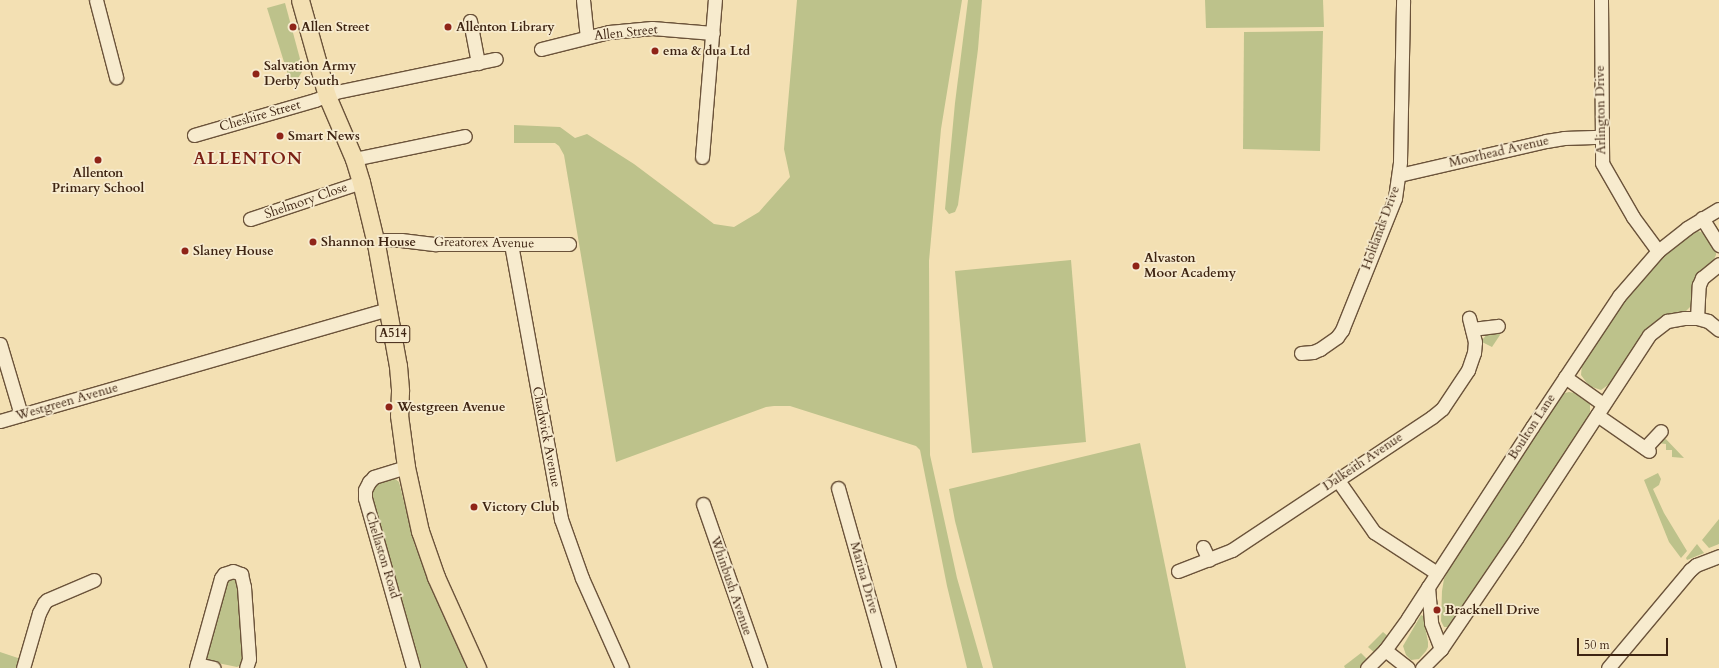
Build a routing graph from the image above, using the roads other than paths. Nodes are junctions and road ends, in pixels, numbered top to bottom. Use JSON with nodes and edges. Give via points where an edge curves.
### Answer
{"nodes":[{"id":1,"x":96,"y":0,"type":"edge"},
{"id":2,"x":300,"y":0,"type":"edge"},
{"id":3,"x":583,"y":0,"type":"edge"},
{"id":4,"x":715,"y":0,"type":"edge"},
{"id":5,"x":1403,"y":0,"type":"edge"},
{"id":6,"x":1601,"y":0,"type":"edge"},
{"id":7,"x":470,"y":21,"type":"dead end"},
{"id":8,"x":713,"y":33,"type":"junction"},
{"id":9,"x":587,"y":37,"type":"junction"},
{"id":10,"x":541,"y":49,"type":"dead end"},
{"id":11,"x":496,"y":59,"type":"dead end"},
{"id":12,"x":478,"y":63,"type":"junction"},
{"id":13,"x":116,"y":76,"type":"dead end"},
{"id":14,"x":327,"y":96,"type":"junction"},
{"id":15,"x":194,"y":135,"type":"dead end"},
{"id":16,"x":465,"y":136,"type":"dead end"},
{"id":17,"x":1601,"y":137,"type":"junction"},
{"id":18,"x":702,"y":156,"type":"dead end"},
{"id":19,"x":354,"y":159,"type":"junction"},
{"id":20,"x":1399,"y":175,"type":"junction"},
{"id":21,"x":361,"y":182,"type":"junction"},
{"id":22,"x":1719,"y":209,"type":"edge"},
{"id":23,"x":1702,"y":218,"type":"junction"},
{"id":24,"x":250,"y":219,"type":"dead end"},
{"id":25,"x":376,"y":244,"type":"junction"},
{"id":26,"x":511,"y":244,"type":"junction"},
{"id":27,"x":569,"y":244,"type":"dead end"},
{"id":28,"x":1719,"y":245,"type":"edge"},
{"id":29,"x":1658,"y":251,"type":"junction"},
{"id":30,"x":1719,"y":264,"type":"edge"},
{"id":31,"x":388,"y":309,"type":"junction"},
{"id":32,"x":1697,"y":318,"type":"junction"},
{"id":33,"x":1498,"y":326,"type":"dead end"},
{"id":34,"x":1719,"y":330,"type":"edge"},
{"id":35,"x":0,"y":344,"type":"edge"},
{"id":36,"x":1301,"y":353,"type":"dead end"},
{"id":37,"x":1565,"y":376,"type":"junction"},
{"id":38,"x":1600,"y":409,"type":"junction"},
{"id":39,"x":21,"y":415,"type":"junction"},
{"id":40,"x":0,"y":421,"type":"edge"},
{"id":41,"x":1661,"y":431,"type":"dead end"},
{"id":42,"x":406,"y":467,"type":"junction"},
{"id":43,"x":1338,"y":479,"type":"junction"},
{"id":44,"x":838,"y":488,"type":"dead end"},
{"id":45,"x":703,"y":504,"type":"dead end"},
{"id":46,"x":1203,"y":547,"type":"dead end"},
{"id":47,"x":1719,"y":556,"type":"edge"},
{"id":48,"x":1209,"y":560,"type":"junction"},
{"id":49,"x":1178,"y":571,"type":"dead end"},
{"id":50,"x":1437,"y":573,"type":"junction"},
{"id":51,"x":94,"y":580,"type":"dead end"},
{"id":52,"x":1428,"y":587,"type":"junction"},
{"id":53,"x":1441,"y":649,"type":"junction"},
{"id":54,"x":1385,"y":650,"type":"junction"},
{"id":55,"x":197,"y":666,"type":"edge"},
{"id":56,"x":23,"y":668,"type":"edge"},
{"id":57,"x":214,"y":668,"type":"edge"},
{"id":58,"x":246,"y":668,"type":"edge"},
{"id":59,"x":414,"y":668,"type":"edge"},
{"id":60,"x":477,"y":668,"type":"edge"},
{"id":61,"x":622,"y":668,"type":"edge"},
{"id":62,"x":760,"y":668,"type":"edge"},
{"id":63,"x":889,"y":668,"type":"edge"},
{"id":64,"x":1368,"y":668,"type":"edge"},
{"id":65,"x":1408,"y":668,"type":"edge"},
{"id":66,"x":1422,"y":668,"type":"edge"},
{"id":67,"x":1608,"y":668,"type":"edge"}],
"edges":[{"from":1,"to":13,"type":"street"},
{"from":2,"to":14,"type":"main road","number":"A514"},
{"from":3,"to":9,"type":"street"},
{"from":4,"to":8,"type":"street"},
{"from":5,"to":20,"type":"street","name":"Holtlands Drive"},
{"from":6,"to":17,"type":"street","name":"Arlington Drive"},
{"from":7,"to":12,"type":"street"},
{"from":8,"to":9,"type":"street","name":"Allen Street","via":[[652,28]]},
{"from":8,"to":18,"type":"street"},
{"from":9,"to":10,"type":"street","name":"Allen Street"},
{"from":11,"to":12,"type":"street"},
{"from":12,"to":14,"type":"street"},
{"from":14,"to":15,"type":"street","name":"Cheshire Street"},
{"from":14,"to":19,"type":"main road","number":"A514"},
{"from":16,"to":19,"type":"street"},
{"from":17,"to":20,"type":"street","name":"Moorhead Avenue","via":[[1546,141]]},
{"from":17,"to":29,"type":"street","name":"Arlington Drive","via":[[1603,168],[1633,217]]},
{"from":19,"to":21,"type":"main road","number":"A514"},
{"from":20,"to":36,"type":"street","name":"Holtlands Drive","via":[[1390,211],[1342,330],[1337,337],[1320,349]]},
{"from":21,"to":24,"type":"street","name":"Shelmory Close"},
{"from":21,"to":25,"type":"main road","number":"A514"},
{"from":22,"to":23,"type":"street","name":"Boulton Lane"},
{"from":23,"to":28,"type":"street"},
{"from":23,"to":29,"type":"street","name":"Boulton Lane"},
{"from":25,"to":26,"type":"street","name":"Greatorex Avenue","via":[[385,240],[436,244]]},
{"from":25,"to":31,"type":"main road","number":"A514"},
{"from":26,"to":27,"type":"street","name":"Greatorex Avenue"},
{"from":26,"to":61,"type":"street","name":"Chadwick Avenue","via":[[561,519],[582,578]]},
{"from":29,"to":37,"type":"street","name":"Boulton Lane","via":[[1620,296]]},
{"from":30,"to":32,"type":"street","via":[[1702,278]]},
{"from":31,"to":39,"type":"street","name":"Westgreen Avenue"},
{"from":31,"to":42,"type":"main road","number":"A514","via":[[398,366],[399,415]]},
{"from":32,"to":34,"type":"street","via":[[1708,321]]},
{"from":32,"to":38,"type":"street","via":[[1667,321],[1654,330]]},
{"from":33,"to":43,"type":"street","name":"Dalkeith Avenue","via":[[1471,324],[1474,353],[1468,370],[1442,409]]},
{"from":35,"to":39,"type":"street"},
{"from":37,"to":38,"type":"street"},
{"from":37,"to":50,"type":"street","name":"Boulton Lane"},
{"from":38,"to":41,"type":"street","via":[[1647,450]]},
{"from":38,"to":53,"type":"street"},
{"from":39,"to":40,"type":"street","name":"Westgreen Avenue"},
{"from":42,"to":59,"type":"street","name":"Chellaston Road","via":[[374,477],[368,482],[365,498]]},
{"from":42,"to":60,"type":"main road","number":"A514","via":[[420,531],[435,574]]},
{"from":43,"to":48,"type":"street","name":"Dalkeith Avenue","via":[[1267,528],[1228,552]]},
{"from":43,"to":50,"type":"street","via":[[1374,532]]},
{"from":44,"to":63,"type":"street","name":"Marina Drive"},
{"from":45,"to":62,"type":"street","name":"Whinbush Avenue"},
{"from":46,"to":48,"type":"street"},
{"from":47,"to":67,"type":"street","via":[[1690,570]]},
{"from":48,"to":49,"type":"street","name":"Dalkeith Avenue"},
{"from":50,"to":52,"type":"street","name":"Boulton Lane"},
{"from":51,"to":56,"type":"street","via":[[44,603]]},
{"from":52,"to":53,"type":"street","via":[[1431,622]]},
{"from":52,"to":54,"type":"street","name":"Boulton Lane"},
{"from":53,"to":66,"type":"street"},
{"from":54,"to":64,"type":"street","name":"Boulton Lane"},
{"from":54,"to":65,"type":"street"},
{"from":55,"to":57,"type":"street"},
{"from":55,"to":58,"type":"street","via":[[221,578],[233,571],[241,574],[244,587],[249,659]]}]}
